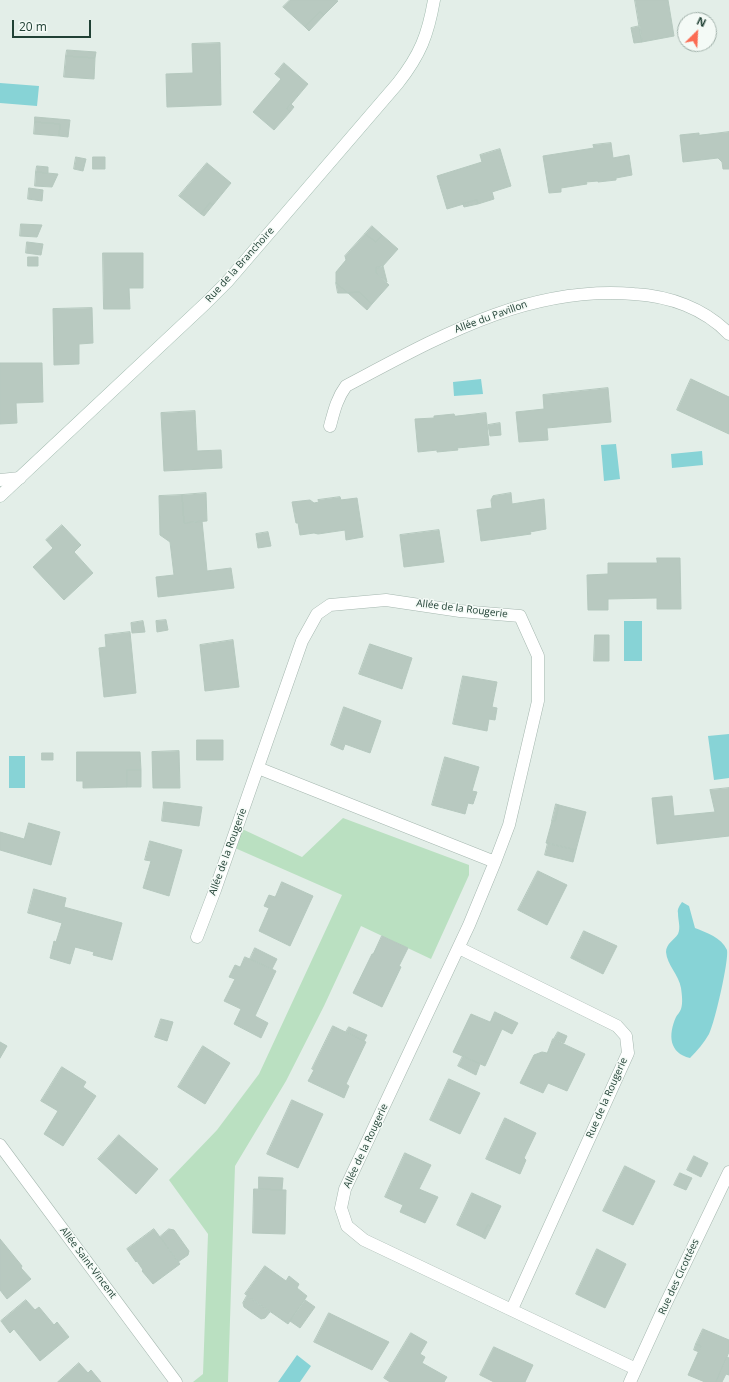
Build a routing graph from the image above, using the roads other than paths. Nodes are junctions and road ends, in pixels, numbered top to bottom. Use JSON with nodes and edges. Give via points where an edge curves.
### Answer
{"nodes":[{"id":1,"x":435,"y":0,"type":"edge"},
{"id":2,"x":729,"y":334,"type":"edge"},
{"id":3,"x":330,"y":426,"type":"dead end"},
{"id":4,"x":20,"y":478,"type":"junction"},
{"id":5,"x":0,"y":480,"type":"edge"},
{"id":6,"x":0,"y":496,"type":"edge"},
{"id":7,"x":258,"y":768,"type":"junction"},
{"id":8,"x":495,"y":862,"type":"junction"},
{"id":9,"x":197,"y":937,"type":"dead end"},
{"id":10,"x":458,"y":948,"type":"junction"},
{"id":11,"x":0,"y":1145,"type":"edge"},
{"id":12,"x":729,"y":1172,"type":"edge"},
{"id":13,"x":512,"y":1309,"type":"junction"},
{"id":14,"x":636,"y":1369,"type":"junction"},
{"id":15,"x":176,"y":1382,"type":"edge"},
{"id":16,"x":630,"y":1382,"type":"edge"}],
"edges":[{"from":1,"to":4,"type":"street","name":"Rue de la Branchoire","via":[[424,41],[413,63],[247,260],[206,303]]},
{"from":2,"to":3,"type":"street","name":"Allée du Pavillon","via":[[714,320],[688,306],[653,295],[595,293],[567,295],[529,303],[450,332],[346,386],[340,394]]},
{"from":4,"to":5,"type":"street"},
{"from":4,"to":6,"type":"street","name":"Rue de la Branchoire"},
{"from":7,"to":8,"type":"street"},
{"from":7,"to":8,"type":"street","name":"Allée de la Rougerie","via":[[302,641],[316,614],[330,605],[386,600],[460,611],[520,616],[538,656],[538,701],[508,825]]},
{"from":7,"to":9,"type":"street","name":"Allée de la Rougerie"},
{"from":8,"to":10,"type":"street","name":"Allée de la Rougerie"},
{"from":10,"to":13,"type":"street","name":"Rue de la Rougerie","via":[[617,1026],[626,1036],[628,1052]]},
{"from":10,"to":13,"type":"street","name":"Allée de la Rougerie","via":[[345,1190],[341,1208],[347,1226],[364,1240]]},
{"from":11,"to":15,"type":"street","name":"Allée Saint-Vincent"},
{"from":12,"to":14,"type":"street","name":"Rue des Cicottées"},
{"from":13,"to":14,"type":"street","name":"Allée de la Rougerie"},
{"from":14,"to":16,"type":"street","name":"Rue des Cicottées"}]}
